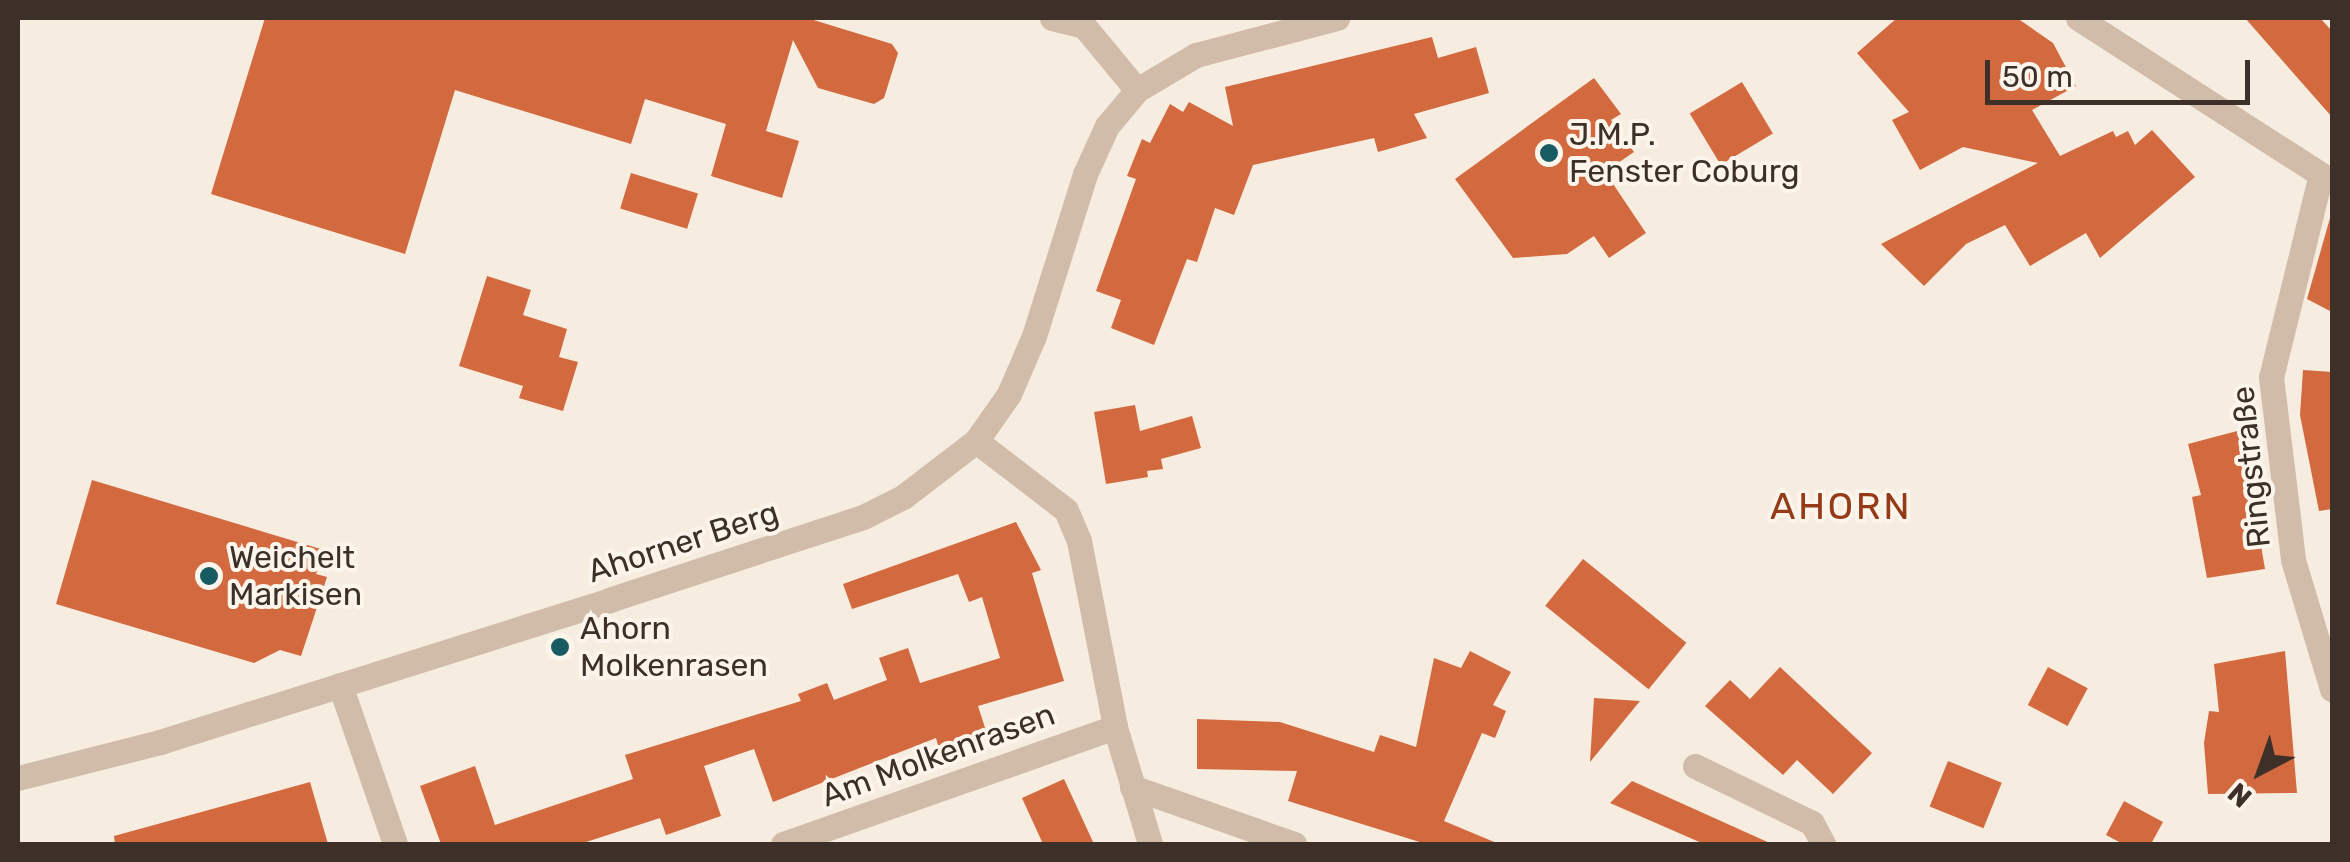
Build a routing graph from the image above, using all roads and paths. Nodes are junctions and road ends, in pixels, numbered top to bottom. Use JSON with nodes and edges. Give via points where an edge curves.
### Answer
{"nodes":[{"id":1,"x":1052,"y":18,"type":"edge"},
{"id":2,"x":1337,"y":18,"type":"edge"},
{"id":3,"x":2078,"y":18,"type":"edge"},
{"id":4,"x":1085,"y":22,"type":"edge"},
{"id":5,"x":1137,"y":90,"type":"junction"},
{"id":6,"x":2326,"y":180,"type":"edge"},
{"id":7,"x":976,"y":440,"type":"junction"},
{"id":8,"x":340,"y":685,"type":"junction"},
{"id":9,"x":2332,"y":689,"type":"edge"},
{"id":10,"x":1115,"y":727,"type":"junction"},
{"id":11,"x":1695,"y":766,"type":"dead end"},
{"id":12,"x":18,"y":778,"type":"edge"},
{"id":13,"x":1132,"y":787,"type":"junction"},
{"id":14,"x":395,"y":844,"type":"edge"},
{"id":15,"x":784,"y":844,"type":"edge"},
{"id":16,"x":1150,"y":844,"type":"edge"},
{"id":17,"x":1294,"y":844,"type":"edge"},
{"id":18,"x":1823,"y":844,"type":"edge"}],
"edges":[{"from":1,"to":4,"type":"street"},
{"from":2,"to":5,"type":"street","via":[[1196,55]]},
{"from":3,"to":6,"type":"street"},
{"from":4,"to":5,"type":"street"},
{"from":5,"to":7,"type":"street","name":"Ahorner Berg","via":[[1107,126],[1084,174],[1034,336],[1009,394]]},
{"from":6,"to":9,"type":"street","name":"Ringstraße","via":[[2271,377],[2293,560]]},
{"from":7,"to":8,"type":"street","name":"Ahorner Berg","via":[[903,497],[863,518]]},
{"from":7,"to":10,"type":"street","via":[[1066,510]]},
{"from":8,"to":12,"type":"street","name":"Ahorner Berg"},
{"from":8,"to":14,"type":"street"},
{"from":10,"to":13,"type":"street"},
{"from":10,"to":15,"type":"street","name":"Am Molkenrasen"},
{"from":11,"to":18,"type":"street","via":[[1812,823]]},
{"from":13,"to":16,"type":"street"},
{"from":13,"to":17,"type":"street"}]}
